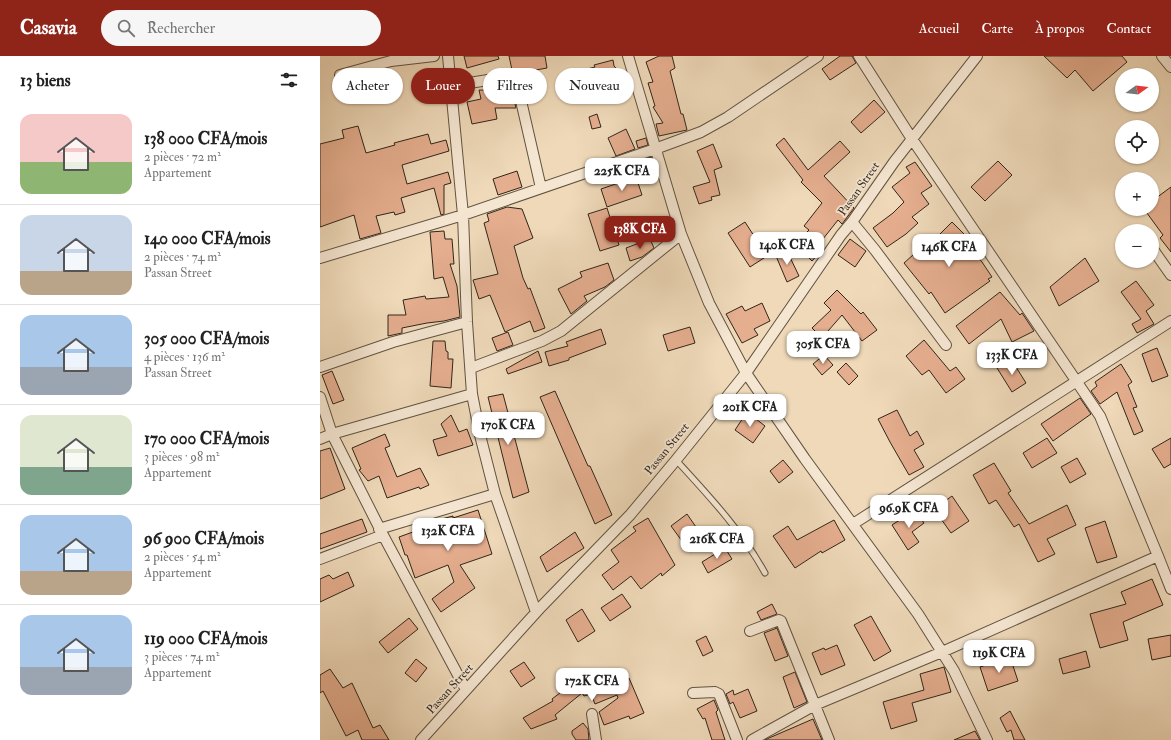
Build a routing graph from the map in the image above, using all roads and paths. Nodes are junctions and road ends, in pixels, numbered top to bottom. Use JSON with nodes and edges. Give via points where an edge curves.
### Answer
{"nodes":[{"id":1,"x":434,"y":56,"type":"edge"},
{"id":2,"x":448,"y":56,"type":"edge"},
{"id":3,"x":628,"y":56,"type":"edge"},
{"id":4,"x":818,"y":56,"type":"edge"},
{"id":5,"x":859,"y":56,"type":"edge"},
{"id":6,"x":977,"y":56,"type":"edge"},
{"id":7,"x":1162,"y":56,"type":"edge"},
{"id":8,"x":1171,"y":67,"type":"edge"},
{"id":9,"x":366,"y":68,"type":"edge"},
{"id":10,"x":449,"y":68,"type":"edge"},
{"id":11,"x":475,"y":82,"type":"edge"},
{"id":12,"x":453,"y":104,"type":"edge"},
{"id":13,"x":912,"y":139,"type":"junction"},
{"id":14,"x":655,"y":149,"type":"junction"},
{"id":15,"x":541,"y":188,"type":"junction"},
{"id":16,"x":463,"y":215,"type":"junction"},
{"id":17,"x":852,"y":222,"type":"junction"},
{"id":18,"x":681,"y":234,"type":"junction"},
{"id":19,"x":320,"y":258,"type":"edge"},
{"id":20,"x":1159,"y":258,"type":"edge"},
{"id":21,"x":1171,"y":275,"type":"edge"},
{"id":22,"x":1171,"y":321,"type":"edge"},
{"id":23,"x":467,"y":322,"type":"junction"},
{"id":24,"x":946,"y":345,"type":"dead end"},
{"id":25,"x":320,"y":367,"type":"edge"},
{"id":26,"x":471,"y":368,"type":"junction"},
{"id":27,"x":746,"y":373,"type":"junction"},
{"id":28,"x":1077,"y":381,"type":"junction"},
{"id":29,"x":472,"y":394,"type":"junction"},
{"id":30,"x":320,"y":398,"type":"edge"},
{"id":31,"x":332,"y":434,"type":"junction"},
{"id":32,"x":320,"y":439,"type":"edge"},
{"id":33,"x":676,"y":460,"type":"junction"},
{"id":34,"x":494,"y":494,"type":"junction"},
{"id":35,"x":853,"y":524,"type":"junction"},
{"id":36,"x":381,"y":532,"type":"junction"},
{"id":37,"x":1158,"y":556,"type":"junction"},
{"id":38,"x":320,"y":559,"type":"edge"},
{"id":39,"x":765,"y":573,"type":"dead end"},
{"id":40,"x":1171,"y":589,"type":"edge"},
{"id":41,"x":536,"y":612,"type":"junction"},
{"id":42,"x":750,"y":631,"type":"dead end"},
{"id":43,"x":942,"y":652,"type":"junction"},
{"id":44,"x":466,"y":690,"type":"junction"},
{"id":45,"x":694,"y":694,"type":"dead end"},
{"id":46,"x":815,"y":705,"type":"junction"},
{"id":47,"x":592,"y":714,"type":"dead end"},
{"id":48,"x":421,"y":740,"type":"edge"},
{"id":49,"x":596,"y":740,"type":"edge"},
{"id":50,"x":737,"y":740,"type":"edge"},
{"id":51,"x":752,"y":740,"type":"edge"},
{"id":52,"x":829,"y":740,"type":"edge"},
{"id":53,"x":987,"y":740,"type":"edge"}],
"edges":[{"from":1,"to":9,"type":"street","via":[[391,61]]},
{"from":2,"to":10,"type":"street"},
{"from":3,"to":14,"type":"street"},
{"from":4,"to":14,"type":"street","via":[[728,117],[701,132]]},
{"from":5,"to":13,"type":"street"},
{"from":6,"to":13,"type":"street","name":"Passan Street"},
{"from":7,"to":8,"type":"street"},
{"from":11,"to":15,"type":"street","via":[[512,76],[516,79]]},
{"from":12,"to":16,"type":"street"},
{"from":13,"to":17,"type":"street","name":"Passan Street"},
{"from":13,"to":28,"type":"street"},
{"from":14,"to":15,"type":"street"},
{"from":14,"to":18,"type":"street"},
{"from":15,"to":16,"type":"street"},
{"from":16,"to":19,"type":"street"},
{"from":16,"to":23,"type":"street"},
{"from":17,"to":24,"type":"street"},
{"from":17,"to":27,"type":"street","name":"Passan Street"},
{"from":18,"to":26,"type":"street","via":[[561,331],[542,341]]},
{"from":18,"to":27,"type":"street","via":[[709,303]]},
{"from":20,"to":21,"type":"street"},
{"from":22,"to":28,"type":"street"},
{"from":23,"to":25,"type":"street","via":[[393,342]]},
{"from":23,"to":26,"type":"street"},
{"from":26,"to":29,"type":"street"},
{"from":27,"to":33,"type":"street","name":"Passan Street"},
{"from":27,"to":35,"type":"street"},
{"from":28,"to":35,"type":"street"},
{"from":28,"to":37,"type":"street","via":[[1100,416]]},
{"from":29,"to":31,"type":"street"},
{"from":29,"to":34,"type":"street"},
{"from":30,"to":31,"type":"street"},
{"from":31,"to":32,"type":"street"},
{"from":31,"to":36,"type":"street"},
{"from":33,"to":39,"type":"lane","via":[[747,543]]},
{"from":33,"to":41,"type":"street","name":"Passan Street","via":[[630,515]]},
{"from":34,"to":36,"type":"street"},
{"from":34,"to":41,"type":"street"},
{"from":35,"to":43,"type":"street"},
{"from":36,"to":38,"type":"street"},
{"from":36,"to":44,"type":"street"},
{"from":37,"to":40,"type":"street"},
{"from":37,"to":43,"type":"street"},
{"from":41,"to":44,"type":"street","name":"Passan Street"},
{"from":42,"to":46,"type":"street","via":[[781,620]]},
{"from":43,"to":46,"type":"street"},
{"from":43,"to":53,"type":"street","via":[[954,671]]},
{"from":44,"to":48,"type":"street","name":"Passan Street"},
{"from":45,"to":50,"type":"street","via":[[718,694]]},
{"from":46,"to":51,"type":"street"},
{"from":46,"to":52,"type":"street"},
{"from":47,"to":49,"type":"street"}]}
